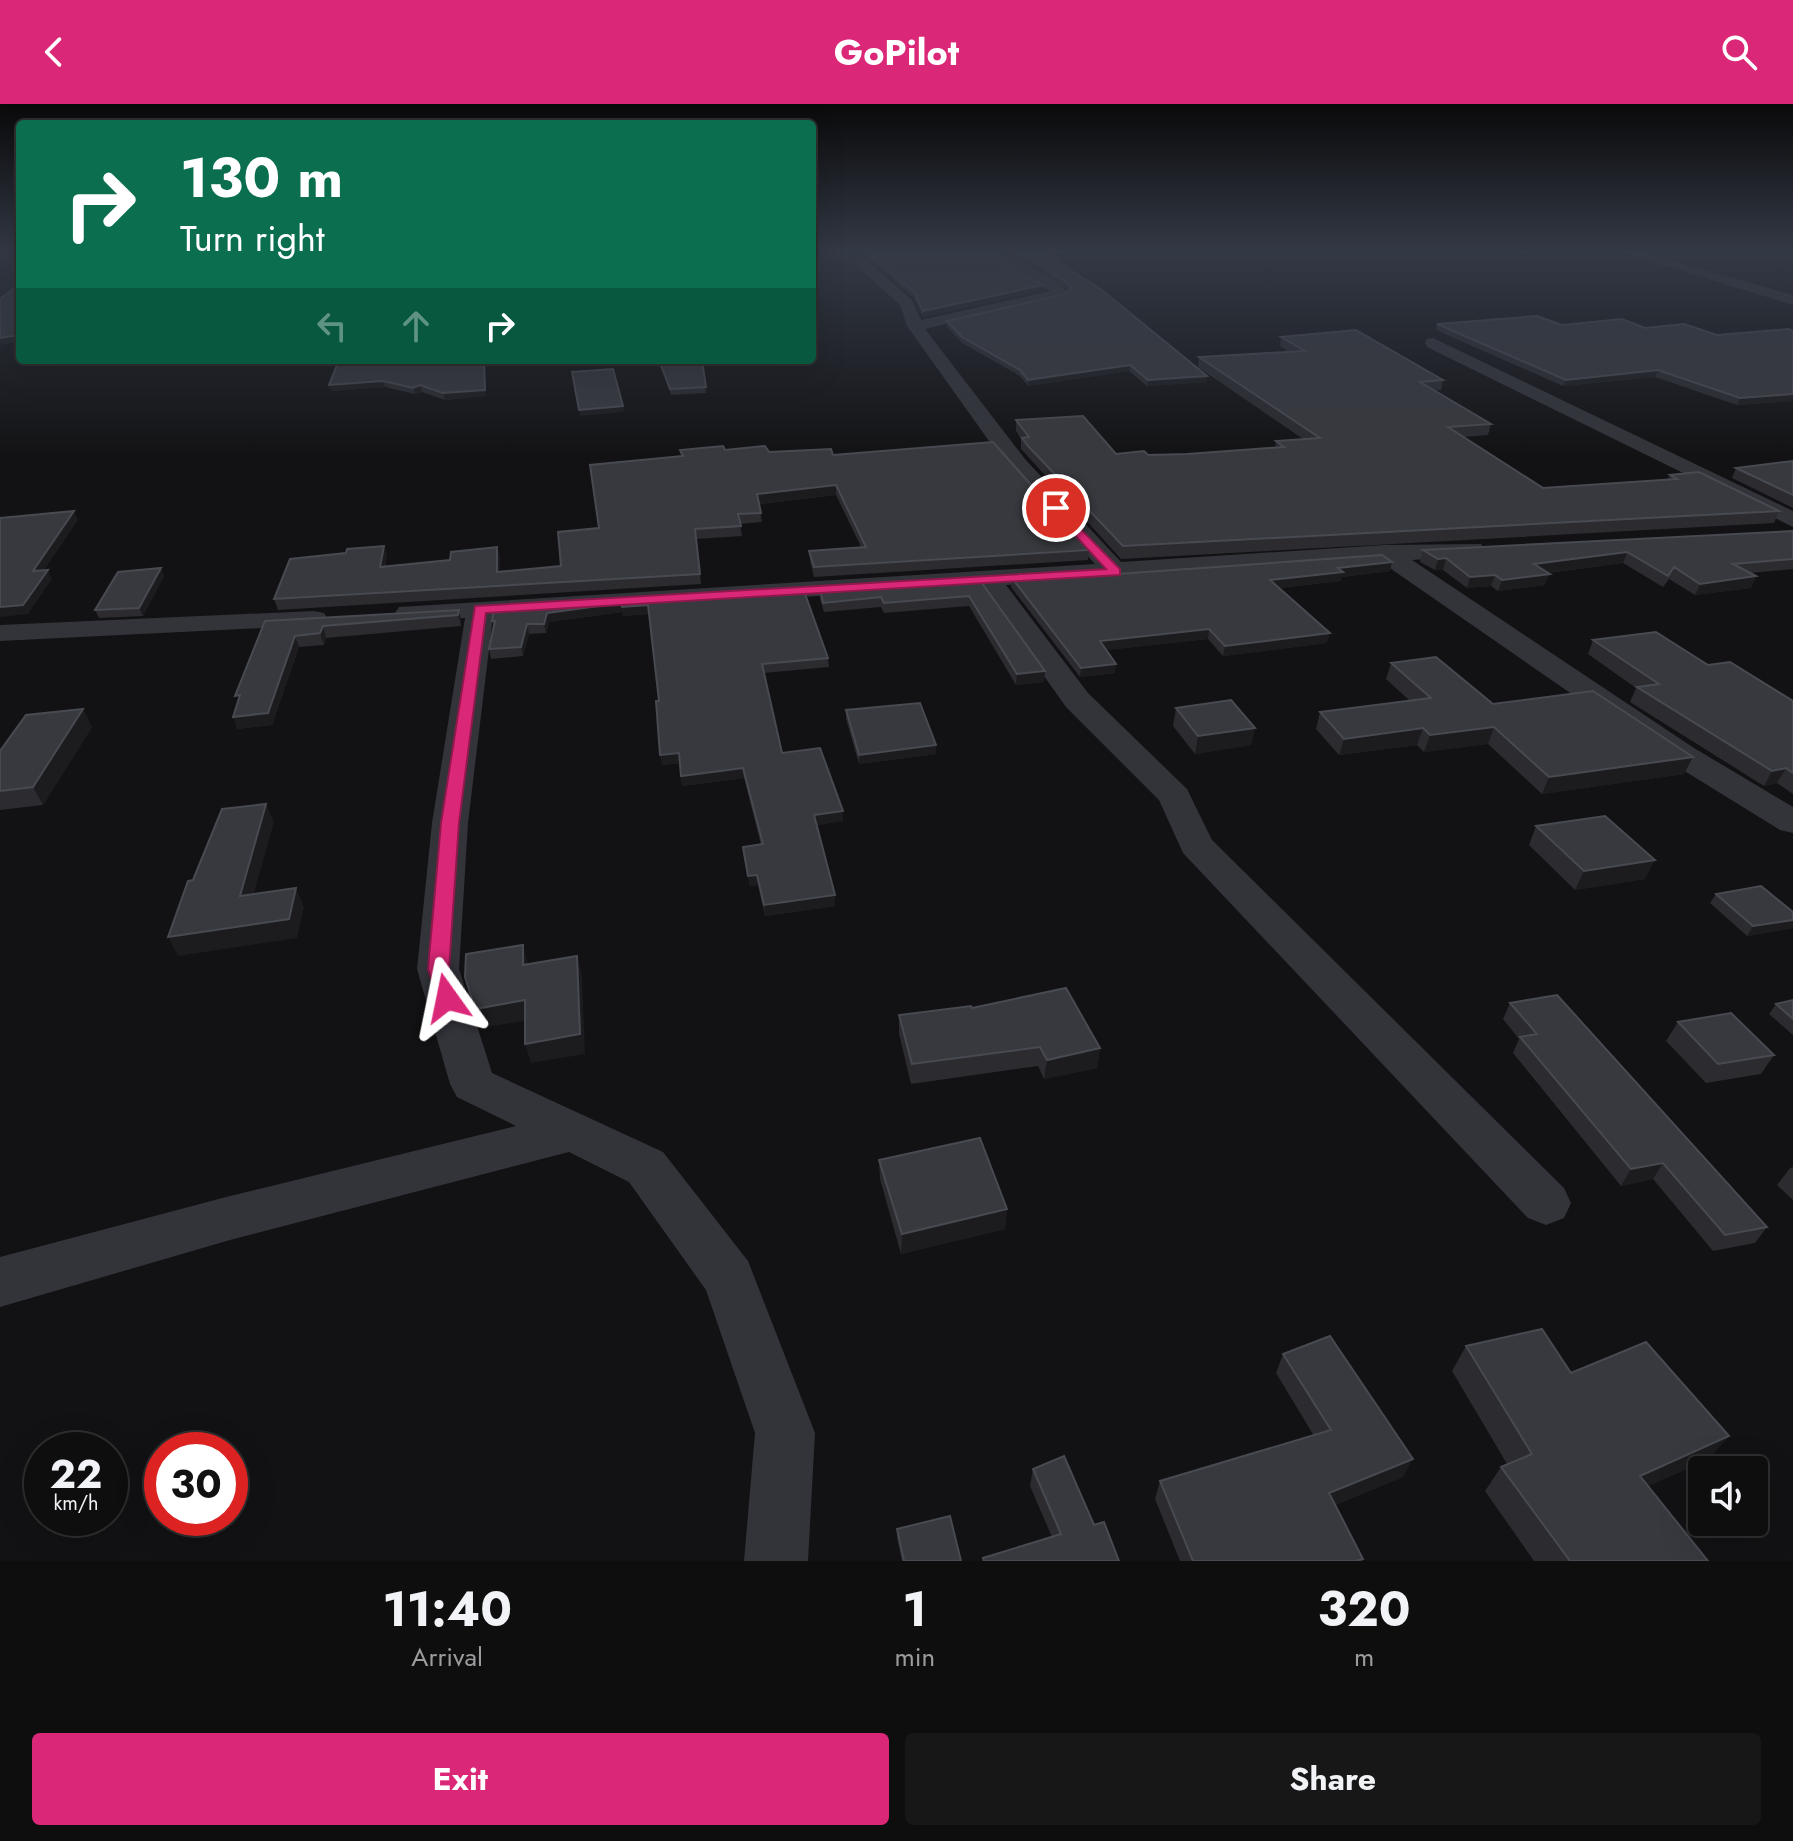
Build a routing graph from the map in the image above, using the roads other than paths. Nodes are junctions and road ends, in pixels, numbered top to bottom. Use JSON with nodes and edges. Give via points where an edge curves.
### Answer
{"nodes":[{"id":1,"x":913,"y":321,"type":"edge"},
{"id":2,"x":937,"y":321,"type":"edge"},
{"id":3,"x":915,"y":326,"type":"junction"},
{"id":4,"x":1433,"y":343,"type":"dead end"},
{"id":5,"x":1793,"y":520,"type":"edge"},
{"id":6,"x":1793,"y":532,"type":"edge"},
{"id":7,"x":1765,"y":533,"type":"edge"},
{"id":8,"x":1490,"y":548,"type":"edge"},
{"id":9,"x":1385,"y":553,"type":"junction"},
{"id":10,"x":1116,"y":572,"type":"junction"},
{"id":11,"x":988,"y":579,"type":"junction"},
{"id":12,"x":480,"y":609,"type":"junction"},
{"id":13,"x":386,"y":615,"type":"edge"},
{"id":14,"x":339,"y":617,"type":"edge"},
{"id":15,"x":0,"y":633,"type":"edge"},
{"id":16,"x":1793,"y":822,"type":"edge"},
{"id":17,"x":572,"y":1132,"type":"junction"},
{"id":18,"x":1546,"y":1203,"type":"dead end"},
{"id":19,"x":0,"y":1282,"type":"edge"},
{"id":20,"x":776,"y":1561,"type":"edge"}],
"edges":[{"from":1,"to":3,"type":"street"},
{"from":2,"to":3,"type":"street"},
{"from":3,"to":10,"type":"street","via":[[1017,464]]},
{"from":4,"to":5,"type":"street"},
{"from":6,"to":7,"type":"street"},
{"from":8,"to":9,"type":"street"},
{"from":9,"to":10,"type":"street"},
{"from":9,"to":16,"type":"street","via":[[1682,755]]},
{"from":10,"to":11,"type":"street"},
{"from":11,"to":12,"type":"street"},
{"from":11,"to":18,"type":"street","via":[[1077,700],[1175,796],[1196,845]]},
{"from":12,"to":13,"type":"street"},
{"from":12,"to":17,"type":"street","via":[[450,823],[438,969],[473,1084]]},
{"from":14,"to":15,"type":"street"},
{"from":17,"to":19,"type":"street"},
{"from":17,"to":20,"type":"street","via":[[646,1167],[729,1278],[785,1433]]}]}
